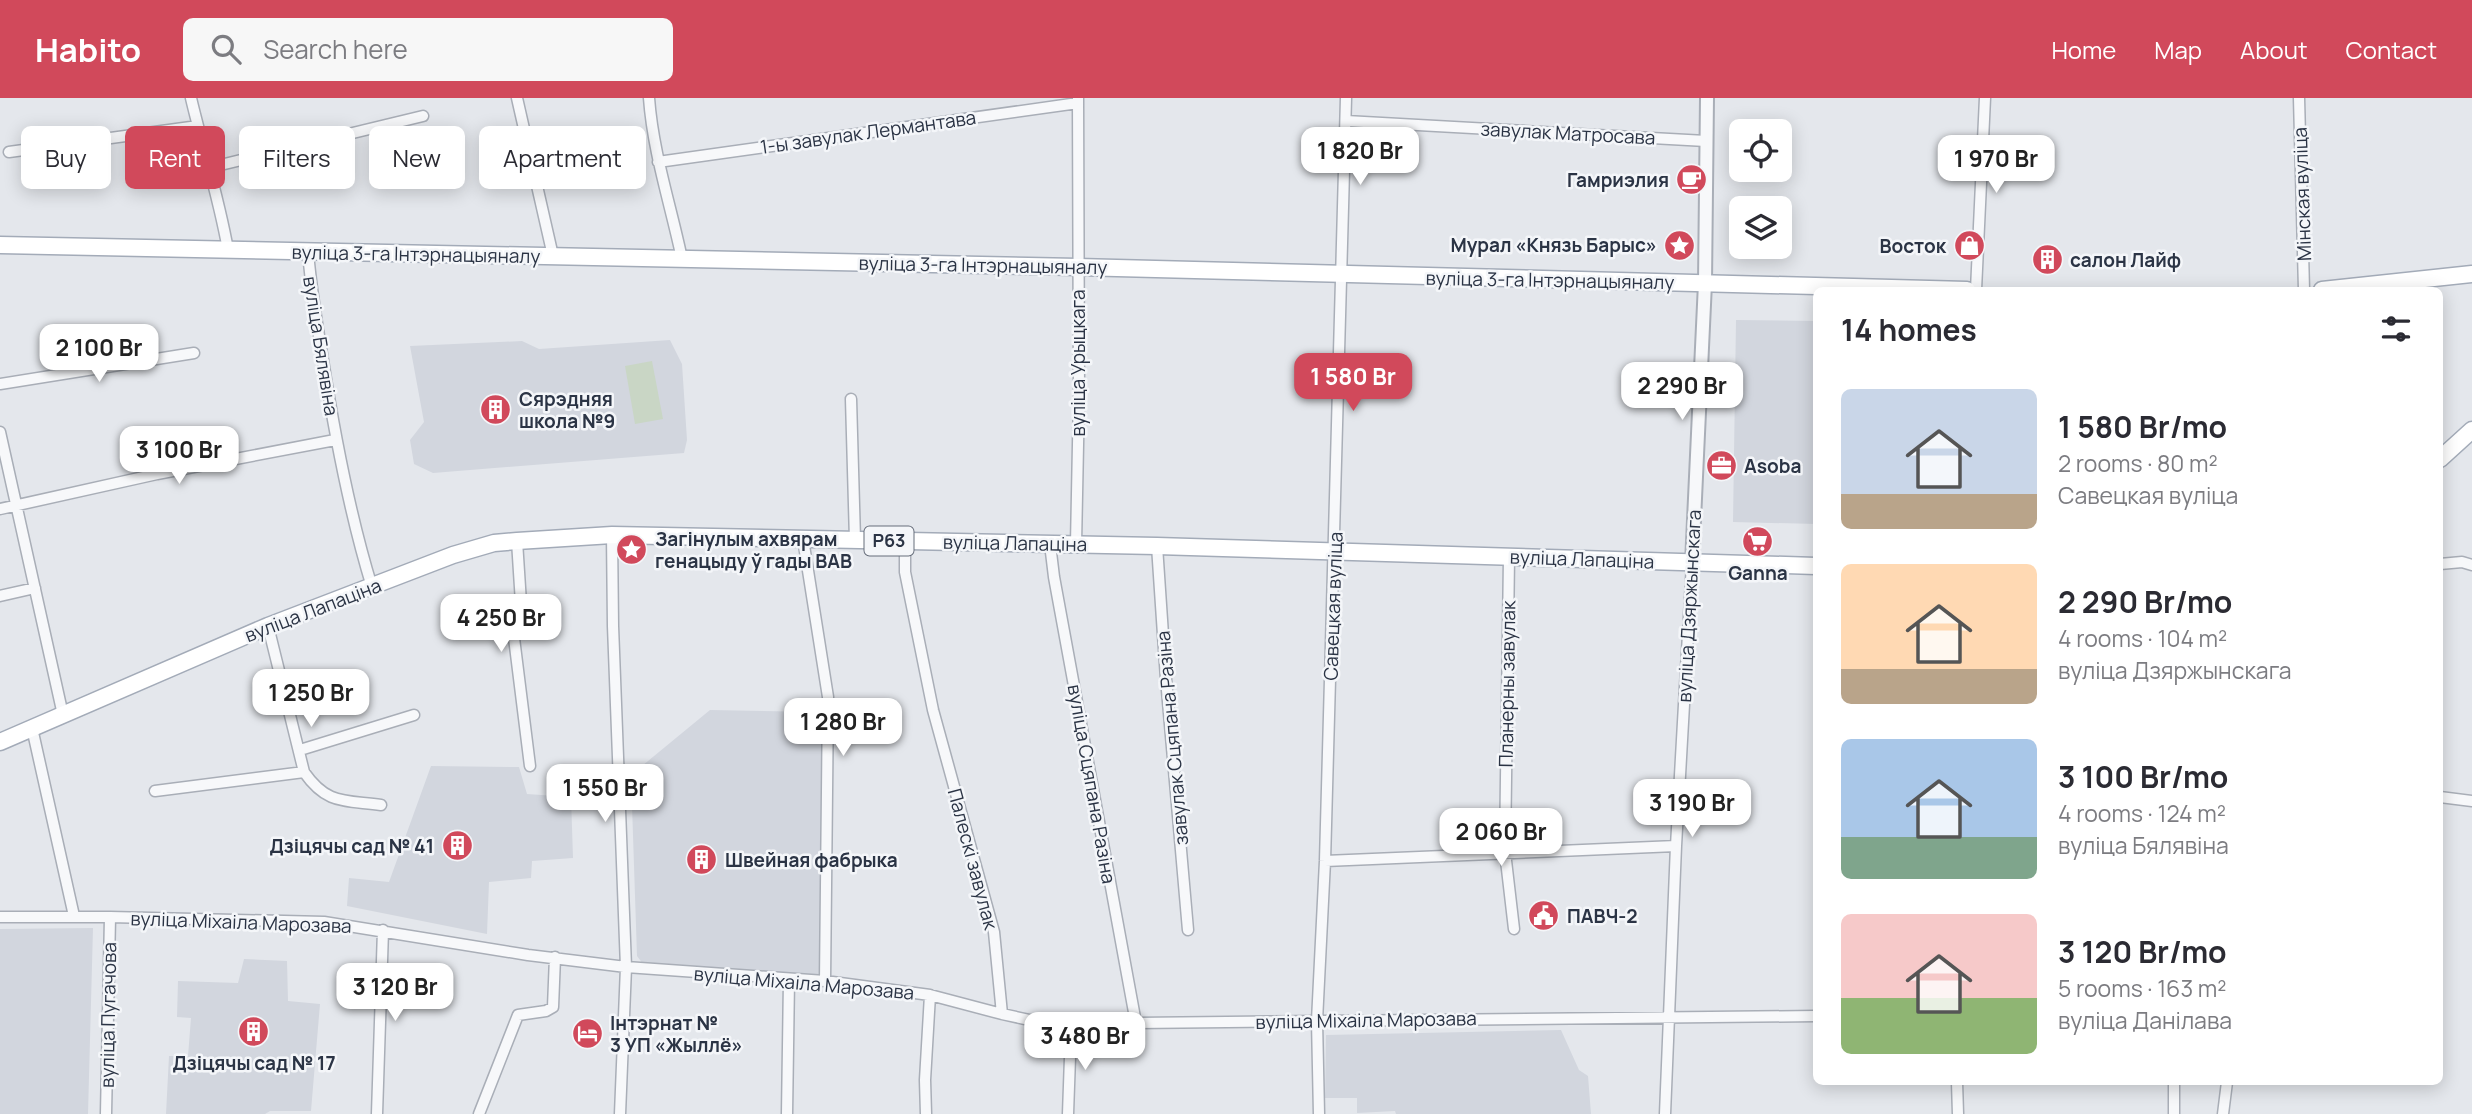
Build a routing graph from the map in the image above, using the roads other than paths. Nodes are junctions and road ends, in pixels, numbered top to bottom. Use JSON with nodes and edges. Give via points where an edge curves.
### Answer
{"nodes":[{"id":1,"x":191,"y":98,"type":"edge"},
{"id":2,"x":517,"y":98,"type":"edge"},
{"id":3,"x":649,"y":98,"type":"edge"},
{"id":4,"x":1346,"y":98,"type":"edge"},
{"id":5,"x":1707,"y":98,"type":"edge"},
{"id":6,"x":1985,"y":98,"type":"edge"},
{"id":7,"x":2299,"y":98,"type":"edge"},
{"id":8,"x":1078,"y":101,"type":"edge"},
{"id":9,"x":424,"y":116,"type":"dead end"},
{"id":10,"x":1346,"y":121,"type":"junction"},
{"id":11,"x":198,"y":126,"type":"edge"},
{"id":12,"x":125,"y":136,"type":"edge"},
{"id":13,"x":1706,"y":141,"type":"junction"},
{"id":14,"x":9,"y":152,"type":"dead end"},
{"id":15,"x":658,"y":162,"type":"junction"},
{"id":16,"x":225,"y":164,"type":"edge"},
{"id":17,"x":215,"y":189,"type":"edge"},
{"id":18,"x":0,"y":245,"type":"edge"},
{"id":19,"x":228,"y":250,"type":"junction"},
{"id":20,"x":308,"y":253,"type":"junction"},
{"id":21,"x":553,"y":256,"type":"junction"},
{"id":22,"x":682,"y":260,"type":"junction"},
{"id":23,"x":1078,"y":267,"type":"junction"},
{"id":24,"x":2472,"y":274,"type":"edge"},
{"id":25,"x":1342,"y":275,"type":"junction"},
{"id":26,"x":1704,"y":283,"type":"junction"},
{"id":27,"x":1854,"y":287,"type":"edge"},
{"id":28,"x":1976,"y":287,"type":"edge"},
{"id":29,"x":2304,"y":287,"type":"edge"},
{"id":30,"x":2350,"y":287,"type":"edge"},
{"id":31,"x":194,"y":353,"type":"dead end"},
{"id":32,"x":0,"y":384,"type":"edge"},
{"id":33,"x":851,"y":399,"type":"dead end"},
{"id":34,"x":2472,"y":430,"type":"edge"},
{"id":35,"x":0,"y":432,"type":"edge"},
{"id":36,"x":335,"y":440,"type":"junction"},
{"id":37,"x":2443,"y":456,"type":"edge"},
{"id":38,"x":17,"y":506,"type":"junction"},
{"id":39,"x":0,"y":509,"type":"edge"},
{"id":40,"x":612,"y":535,"type":"junction"},
{"id":41,"x":803,"y":539,"type":"junction"},
{"id":42,"x":855,"y":540,"type":"junction"},
{"id":43,"x":517,"y":541,"type":"junction"},
{"id":44,"x":905,"y":541,"type":"junction"},
{"id":45,"x":1050,"y":544,"type":"junction"},
{"id":46,"x":1076,"y":544,"type":"junction"},
{"id":47,"x":1157,"y":545,"type":"junction"},
{"id":48,"x":1334,"y":551,"type":"junction"},
{"id":49,"x":1509,"y":557,"type":"junction"},
{"id":50,"x":1692,"y":563,"type":"junction"},
{"id":51,"x":2443,"y":564,"type":"edge"},
{"id":52,"x":2472,"y":565,"type":"edge"},
{"id":53,"x":1813,"y":566,"type":"edge"},
{"id":54,"x":372,"y":587,"type":"junction"},
{"id":55,"x":35,"y":588,"type":"junction"},
{"id":56,"x":0,"y":596,"type":"edge"},
{"id":57,"x":268,"y":626,"type":"junction"},
{"id":58,"x":414,"y":715,"type":"dead end"},
{"id":59,"x":63,"y":716,"type":"junction"},
{"id":60,"x":32,"y":729,"type":"junction"},
{"id":61,"x":0,"y":742,"type":"edge"},
{"id":62,"x":300,"y":750,"type":"junction"},
{"id":63,"x":530,"y":766,"type":"dead end"},
{"id":64,"x":304,"y":772,"type":"junction"},
{"id":65,"x":155,"y":791,"type":"dead end"},
{"id":66,"x":2443,"y":797,"type":"edge"},
{"id":67,"x":2472,"y":802,"type":"edge"},
{"id":68,"x":381,"y":805,"type":"dead end"},
{"id":69,"x":1676,"y":846,"type":"junction"},
{"id":70,"x":1505,"y":852,"type":"junction"},
{"id":71,"x":1325,"y":861,"type":"junction"},
{"id":72,"x":74,"y":916,"type":"junction"},
{"id":73,"x":0,"y":917,"type":"edge"},
{"id":74,"x":110,"y":917,"type":"junction"},
{"id":75,"x":1514,"y":929,"type":"dead end"},
{"id":76,"x":383,"y":930,"type":"junction"},
{"id":77,"x":1188,"y":930,"type":"dead end"},
{"id":78,"x":555,"y":957,"type":"junction"},
{"id":79,"x":626,"y":967,"type":"junction"},
{"id":80,"x":789,"y":980,"type":"junction"},
{"id":81,"x":825,"y":981,"type":"junction"},
{"id":82,"x":930,"y":995,"type":"junction"},
{"id":83,"x":1002,"y":1014,"type":"junction"},
{"id":84,"x":1813,"y":1016,"type":"edge"},
{"id":85,"x":1670,"y":1017,"type":"junction"},
{"id":86,"x":1317,"y":1021,"type":"junction"},
{"id":87,"x":1136,"y":1023,"type":"junction"},
{"id":88,"x":1071,"y":1029,"type":"junction"},
{"id":89,"x":1957,"y":1085,"type":"edge"},
{"id":90,"x":2174,"y":1085,"type":"edge"},
{"id":91,"x":2227,"y":1085,"type":"edge"},
{"id":92,"x":106,"y":1114,"type":"edge"},
{"id":93,"x":377,"y":1114,"type":"edge"},
{"id":94,"x":479,"y":1114,"type":"edge"},
{"id":95,"x":620,"y":1114,"type":"edge"},
{"id":96,"x":788,"y":1114,"type":"edge"},
{"id":97,"x":926,"y":1114,"type":"edge"},
{"id":98,"x":1068,"y":1114,"type":"edge"},
{"id":99,"x":1319,"y":1114,"type":"edge"},
{"id":100,"x":1665,"y":1114,"type":"edge"},
{"id":101,"x":1958,"y":1114,"type":"edge"},
{"id":102,"x":2174,"y":1114,"type":"edge"},
{"id":103,"x":2223,"y":1114,"type":"edge"}],
"edges":[{"from":1,"to":11,"type":"street"},
{"from":2,"to":21,"type":"street"},
{"from":3,"to":15,"type":"street"},
{"from":4,"to":10,"type":"street","name":"Савецкая вуліца"},
{"from":5,"to":13,"type":"street","name":"вуліца Дзяржынскага"},
{"from":6,"to":28,"type":"street"},
{"from":7,"to":29,"type":"street","name":"Мінская вуліца"},
{"from":8,"to":15,"type":"street","name":"1-ы завулак Лермантава"},
{"from":8,"to":23,"type":"street","name":"вуліца Урыцкага"},
{"from":9,"to":16,"type":"street"},
{"from":10,"to":13,"type":"street","name":"завулак Матросава"},
{"from":10,"to":25,"type":"street","name":"Савецкая вуліца"},
{"from":12,"to":14,"type":"street"},
{"from":13,"to":26,"type":"street","name":"вуліца Дзяржынскага"},
{"from":15,"to":22,"type":"street"},
{"from":17,"to":19,"type":"street"},
{"from":18,"to":19,"type":"main road","name":"вуліца 3-га Інтэрнацыяналу"},
{"from":19,"to":20,"type":"main road","name":"вуліца 3-га Інтэрнацыяналу"},
{"from":20,"to":21,"type":"main road","name":"вуліца 3-га Інтэрнацыяналу"},
{"from":20,"to":36,"type":"street","name":"вуліца Бялявіна"},
{"from":21,"to":22,"type":"main road","name":"вуліца 3-га Інтэрнацыяналу"},
{"from":22,"to":23,"type":"main road","name":"вуліца 3-га Інтэрнацыяналу"},
{"from":23,"to":25,"type":"main road","name":"вуліца 3-га Інтэрнацыяналу"},
{"from":23,"to":46,"type":"street","name":"вуліца Урыцкага"},
{"from":24,"to":30,"type":"main road"},
{"from":25,"to":26,"type":"main road","name":"вуліца 3-га Інтэрнацыяналу"},
{"from":25,"to":48,"type":"street","name":"Савецкая вуліца"},
{"from":26,"to":27,"type":"main road","name":"вуліца 3-га Інтэрнацыяналу"},
{"from":26,"to":50,"type":"street","name":"вуліца Дзяржынскага"},
{"from":31,"to":32,"type":"street"},
{"from":33,"to":42,"type":"street"},
{"from":34,"to":37,"type":"main road"},
{"from":35,"to":38,"type":"street"},
{"from":36,"to":38,"type":"street","name":"вуліца Бялявіна"},
{"from":36,"to":54,"type":"street","name":"вуліца Бялявіна"},
{"from":38,"to":39,"type":"street","name":"вуліца Бялявіна"},
{"from":38,"to":55,"type":"street"},
{"from":40,"to":41,"type":"main road","name":"вуліца Лапаціна","number":"Р63"},
{"from":40,"to":43,"type":"main road","name":"вуліца Лапаціна","number":"Р63"},
{"from":40,"to":79,"type":"street"},
{"from":41,"to":42,"type":"main road","name":"вуліца Лапаціна","number":"Р63"},
{"from":41,"to":81,"type":"street","via":[[828,697]]},
{"from":42,"to":44,"type":"main road","name":"вуліца Лапаціна","number":"Р63"},
{"from":43,"to":54,"type":"main road","name":"вуліца Лапаціна","number":"Р63","via":[[474,548]]},
{"from":43,"to":63,"type":"street","via":[[521,603],[514,638]]},
{"from":44,"to":45,"type":"main road","name":"вуліца Лапаціна","number":"Р63"},
{"from":44,"to":83,"type":"street","name":"Палескі завулак","via":[[905,572],[933,710],[994,932]]},
{"from":45,"to":46,"type":"main road","name":"вуліца Лапаціна","number":"Р63"},
{"from":45,"to":87,"type":"street","name":"вуліца Сцяпана Разіна"},
{"from":46,"to":47,"type":"main road","name":"вуліца Лапаціна","number":"Р63"},
{"from":47,"to":48,"type":"main road","name":"вуліца Лапаціна","number":"Р63"},
{"from":47,"to":77,"type":"street","name":"завулак Сцяпана Разіна"},
{"from":48,"to":49,"type":"main road","name":"вуліца Лапаціна","number":"Р63"},
{"from":48,"to":71,"type":"street","name":"Савецкая вуліца"},
{"from":49,"to":50,"type":"main road","name":"вуліца Лапаціна","number":"Р63"},
{"from":49,"to":70,"type":"street","name":"Планерны завулак"},
{"from":50,"to":53,"type":"main road","name":"вуліца Лапаціна","number":"Р63"},
{"from":50,"to":69,"type":"street","name":"вуліца Дзяржынскага"},
{"from":51,"to":52,"type":"street"},
{"from":54,"to":57,"type":"main road","name":"вуліца Лапаціна","number":"Р63"},
{"from":55,"to":56,"type":"street"},
{"from":55,"to":59,"type":"street"},
{"from":57,"to":59,"type":"main road","name":"вуліца Лапаціна","number":"Р63"},
{"from":57,"to":62,"type":"street"},
{"from":58,"to":62,"type":"street"},
{"from":59,"to":60,"type":"main road","name":"вуліца Лапаціна","number":"Р63"},
{"from":60,"to":61,"type":"main road","name":"вуліца Лапаціна","number":"Р63"},
{"from":60,"to":72,"type":"street"},
{"from":62,"to":64,"type":"street"},
{"from":64,"to":65,"type":"street"},
{"from":64,"to":68,"type":"street","via":[[316,789],[332,798]]},
{"from":66,"to":67,"type":"street"},
{"from":69,"to":70,"type":"street"},
{"from":69,"to":85,"type":"street","name":"вуліца Дзяржынскага"},
{"from":70,"to":71,"type":"street"},
{"from":70,"to":75,"type":"street","name":"Планерны завулак"},
{"from":71,"to":86,"type":"street","name":"Савецкая вуліца"},
{"from":72,"to":73,"type":"street","name":"вуліца Міхаіла Марозава"},
{"from":72,"to":74,"type":"street","name":"вуліца Міхаіла Марозава"},
{"from":74,"to":76,"type":"street","name":"вуліца Міхаіла Марозава","via":[[324,922]]},
{"from":74,"to":92,"type":"street","name":"вуліца Пугачова"},
{"from":76,"to":78,"type":"street","name":"вуліца Міхаіла Марозава"},
{"from":76,"to":93,"type":"street"},
{"from":78,"to":79,"type":"street","name":"вуліца Міхаіла Марозава"},
{"from":78,"to":94,"type":"street","via":[[553,1007],[518,1015]]},
{"from":79,"to":80,"type":"street","name":"вуліца Міхаіла Марозава"},
{"from":79,"to":95,"type":"street"},
{"from":80,"to":81,"type":"street","name":"вуліца Міхаіла Марозава"},
{"from":80,"to":96,"type":"street"},
{"from":81,"to":82,"type":"street","name":"вуліца Міхаіла Марозава"},
{"from":82,"to":83,"type":"street","name":"вуліца Міхаіла Марозава"},
{"from":82,"to":97,"type":"street"},
{"from":83,"to":88,"type":"street","name":"вуліца Міхаіла Марозава"},
{"from":84,"to":85,"type":"street","name":"вуліца Міхаіла Марозава"},
{"from":85,"to":86,"type":"street","name":"вуліца Міхаіла Марозава"},
{"from":85,"to":100,"type":"street","name":"вуліца Дзяржынскага"},
{"from":86,"to":87,"type":"street","name":"вуліца Міхаіла Марозава"},
{"from":86,"to":99,"type":"street","name":"Савецкая вуліца"},
{"from":87,"to":88,"type":"street","name":"вуліца Міхаіла Марозава"},
{"from":88,"to":98,"type":"street"},
{"from":89,"to":101,"type":"street"},
{"from":90,"to":102,"type":"street"},
{"from":91,"to":103,"type":"street"}]}
